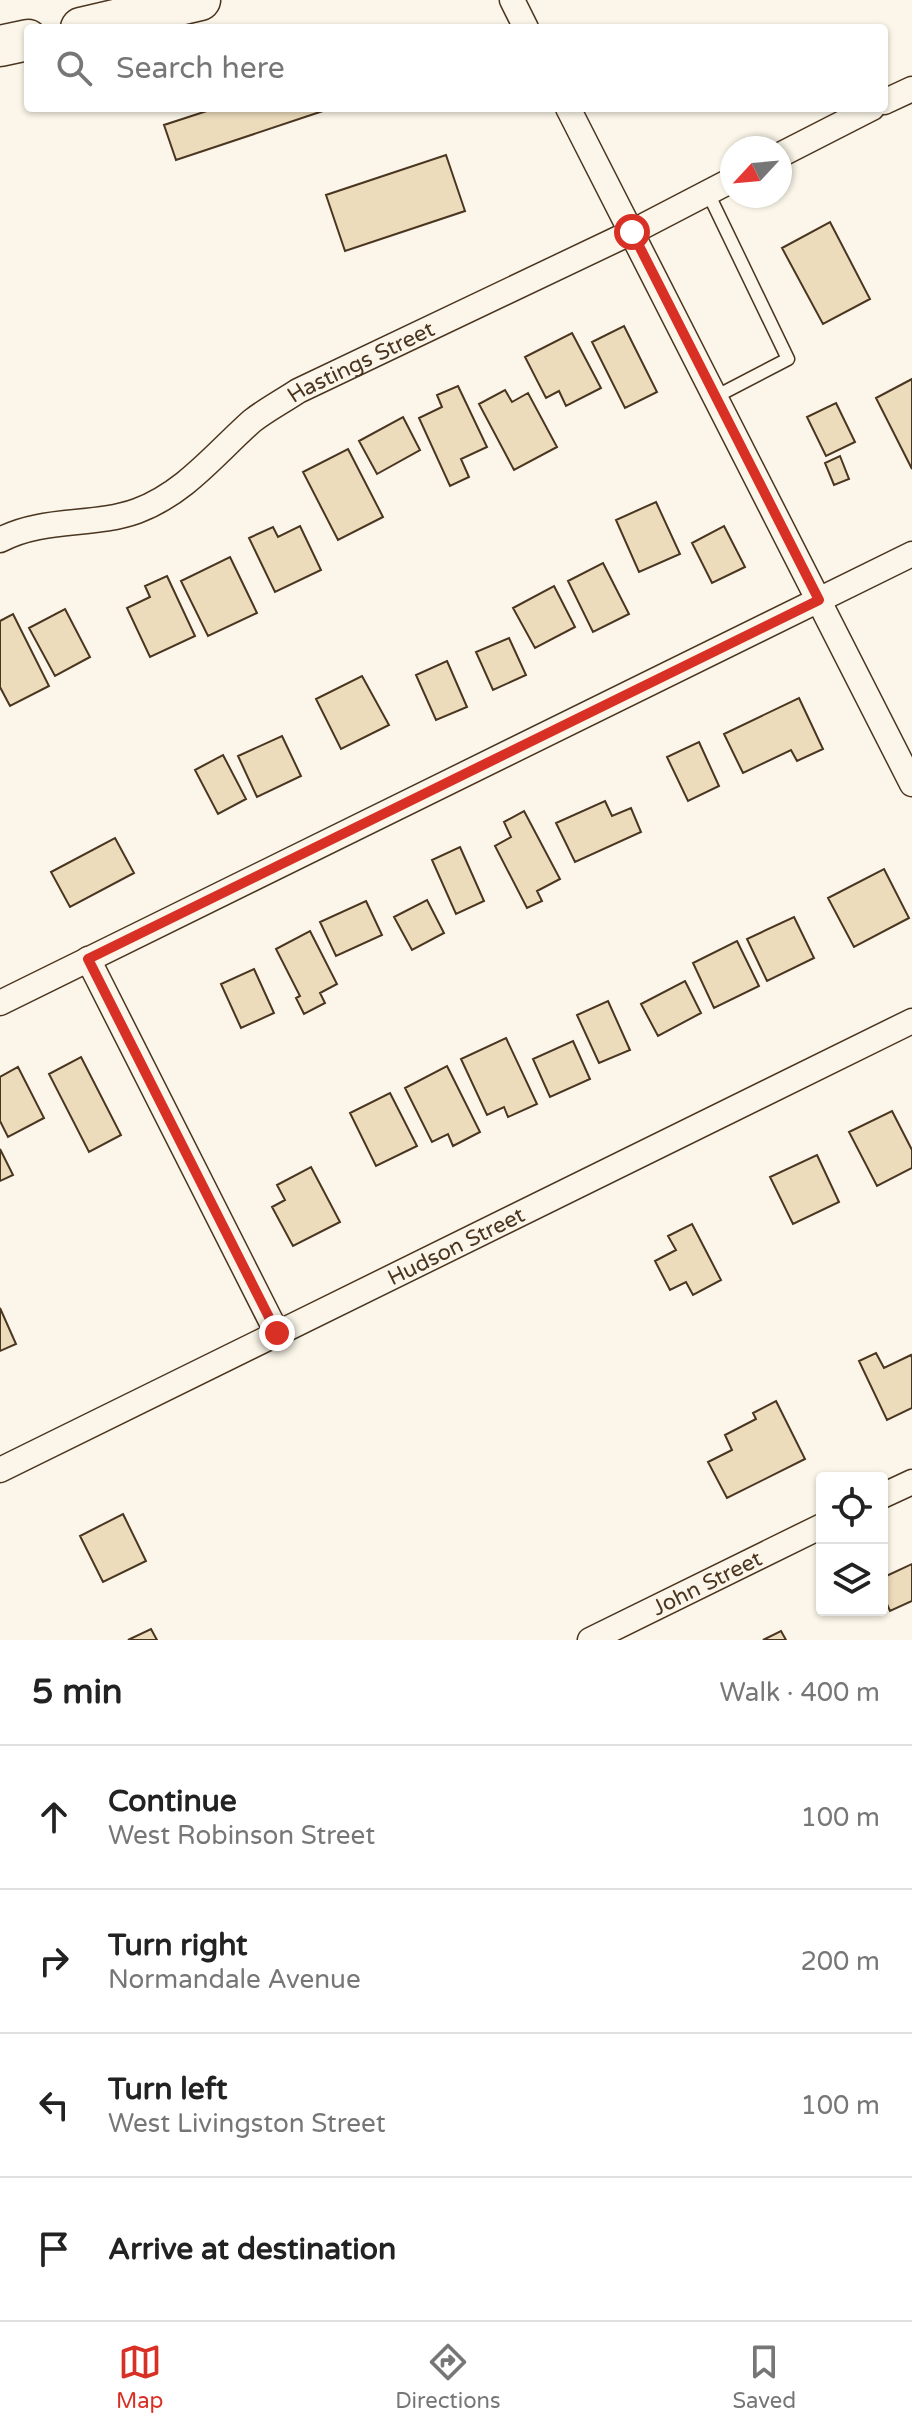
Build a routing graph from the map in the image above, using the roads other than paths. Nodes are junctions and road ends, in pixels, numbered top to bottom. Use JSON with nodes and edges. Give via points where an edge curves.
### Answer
{"nodes":[{"id":1,"x":200,"y":0,"type":"edge"},
{"id":2,"x":512,"y":0,"type":"edge"},
{"id":3,"x":98,"y":24,"type":"edge"},
{"id":4,"x":524,"y":24,"type":"edge"},
{"id":5,"x":24,"y":41,"type":"edge"},
{"id":6,"x":0,"y":46,"type":"edge"},
{"id":7,"x":912,"y":89,"type":"edge"},
{"id":8,"x":888,"y":100,"type":"edge"},
{"id":9,"x":570,"y":112,"type":"edge"},
{"id":10,"x":864,"y":112,"type":"edge"},
{"id":11,"x":792,"y":149,"type":"edge"},
{"id":12,"x":720,"y":186,"type":"edge"},
{"id":13,"x":708,"y":193,"type":"junction"},
{"id":14,"x":632,"y":232,"type":"junction"},
{"id":15,"x":715,"y":397,"type":"junction"},
{"id":16,"x":0,"y":540,"type":"edge"},
{"id":17,"x":912,"y":554,"type":"edge"},
{"id":18,"x":819,"y":600,"type":"junction"},
{"id":19,"x":912,"y":784,"type":"edge"},
{"id":20,"x":88,"y":959,"type":"junction"},
{"id":21,"x":0,"y":1003,"type":"edge"},
{"id":22,"x":912,"y":1021,"type":"edge"},
{"id":23,"x":277,"y":1333,"type":"junction"},
{"id":24,"x":0,"y":1470,"type":"edge"},
{"id":25,"x":912,"y":1482,"type":"edge"},
{"id":26,"x":888,"y":1493,"type":"edge"},
{"id":27,"x":816,"y":1529,"type":"edge"},
{"id":28,"x":590,"y":1640,"type":"edge"}],
"edges":[{"from":1,"to":3,"type":"main road"},
{"from":2,"to":4,"type":"street"},
{"from":5,"to":6,"type":"main road"},
{"from":7,"to":8,"type":"street"},
{"from":9,"to":14,"type":"street"},
{"from":10,"to":11,"type":"street"},
{"from":12,"to":13,"type":"street","name":"Hastings Street"},
{"from":13,"to":14,"type":"street","name":"Hastings Street"},
{"from":13,"to":15,"type":"lane","via":[[788,359]]},
{"from":14,"to":15,"type":"street"},
{"from":14,"to":16,"type":"street","name":"Hastings Street","via":[[298,391],[255,419],[200,473],[165,498],[135,511],[44,525]]},
{"from":15,"to":18,"type":"street"},
{"from":17,"to":18,"type":"street"},
{"from":18,"to":19,"type":"street"},
{"from":18,"to":20,"type":"street"},
{"from":20,"to":21,"type":"street"},
{"from":20,"to":23,"type":"street"},
{"from":22,"to":23,"type":"street","name":"Hudson Street"},
{"from":23,"to":24,"type":"street","name":"Hudson Street"},
{"from":25,"to":26,"type":"street"},
{"from":27,"to":28,"type":"street","name":"John Street"}]}
